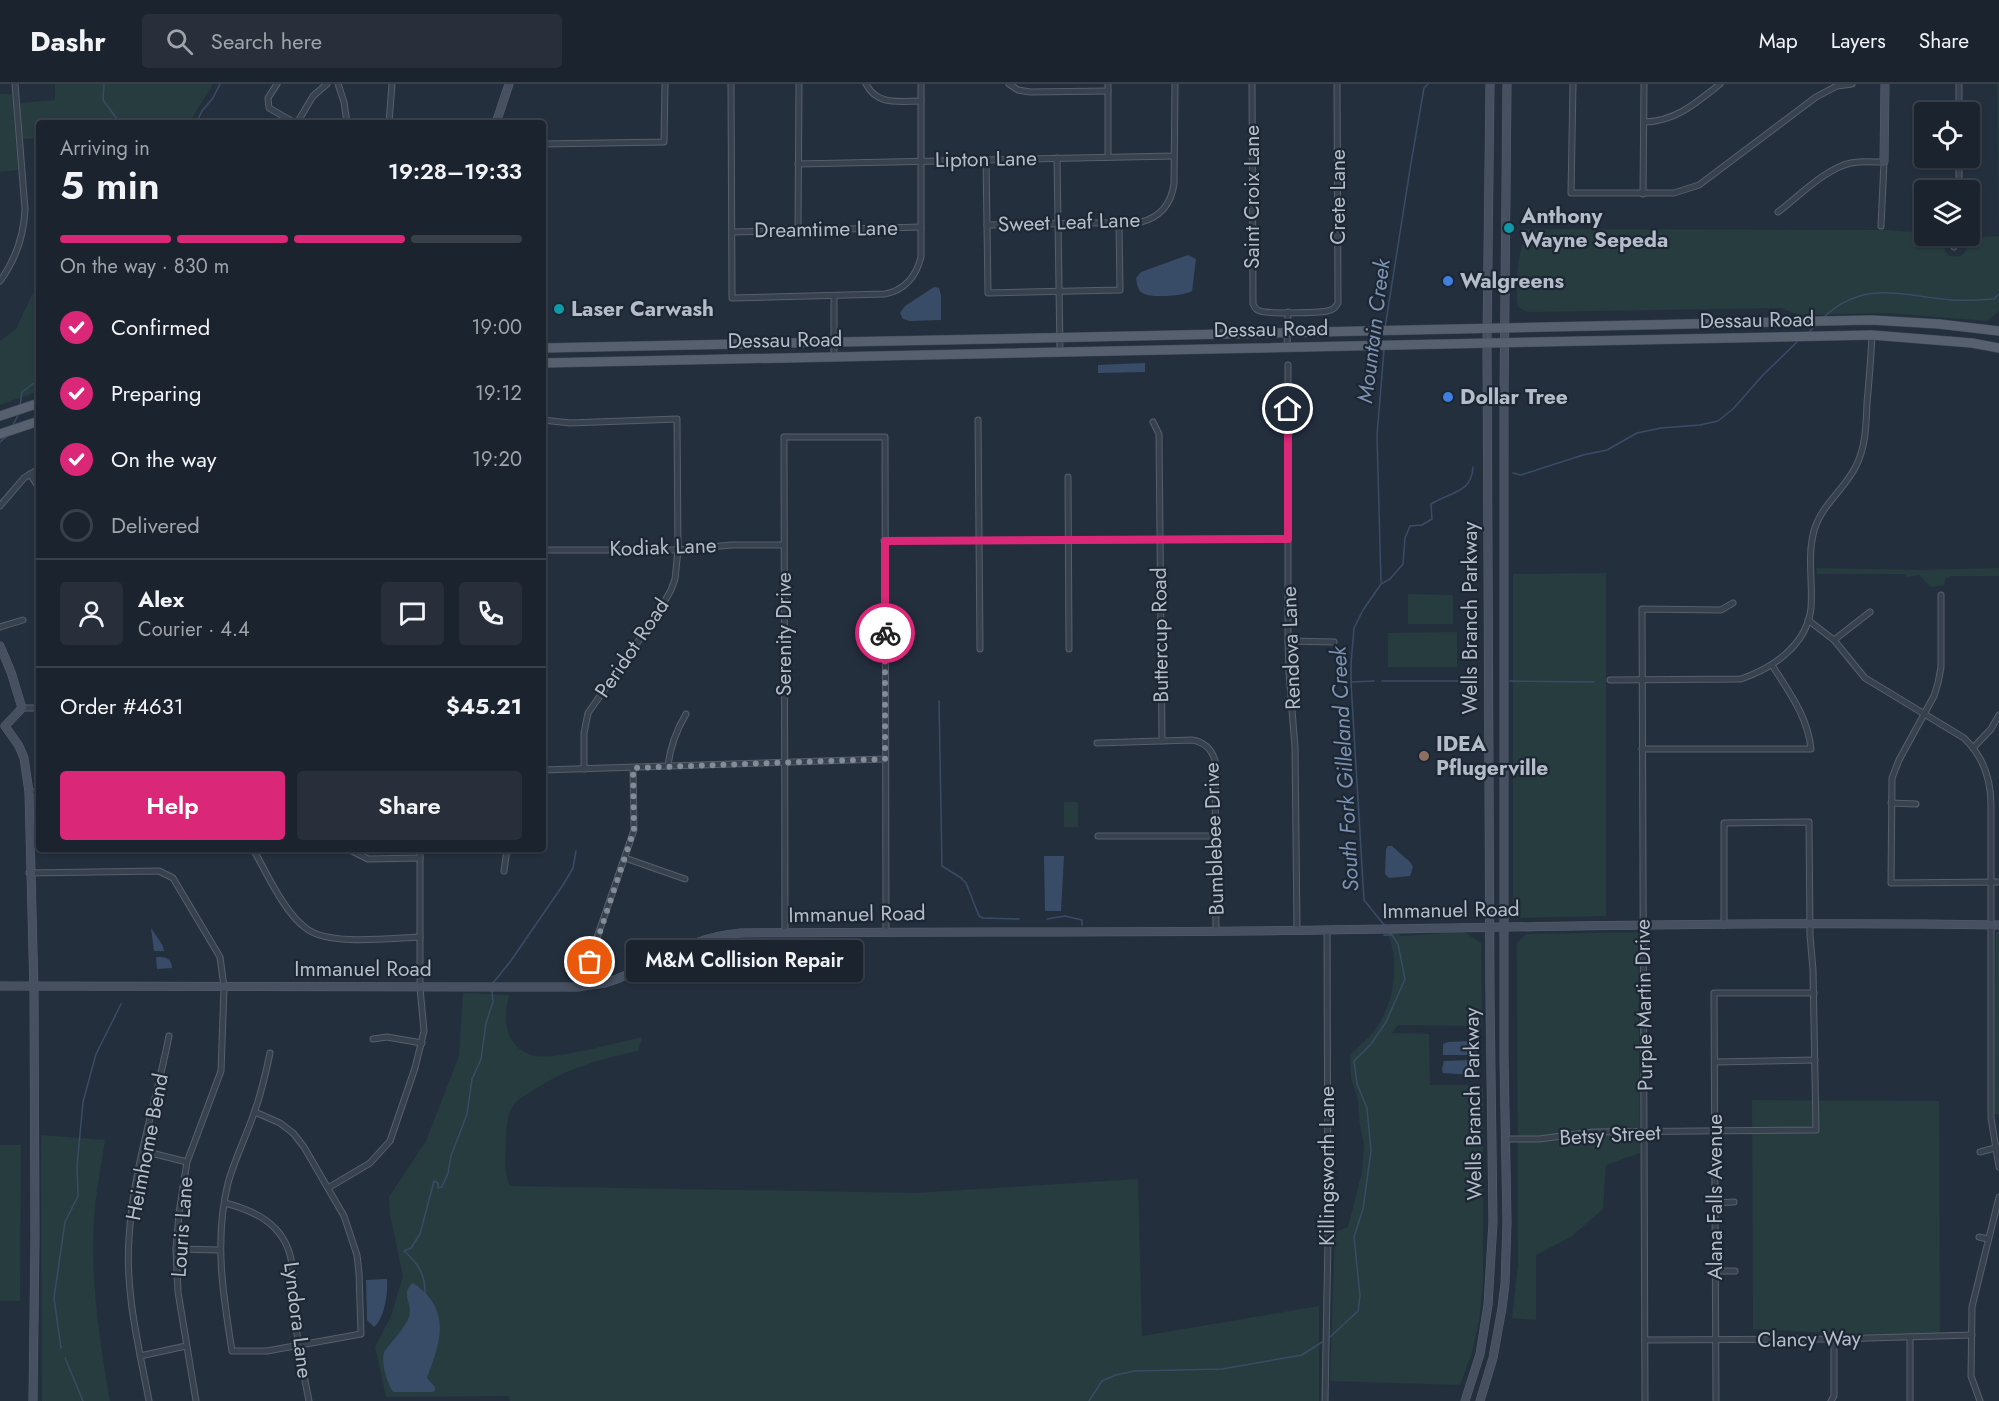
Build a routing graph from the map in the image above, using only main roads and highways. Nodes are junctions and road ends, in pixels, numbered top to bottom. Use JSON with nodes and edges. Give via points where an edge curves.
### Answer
{"nodes":[{"id":1,"x":1872,"y":320,"type":"junction"},
{"id":2,"x":1999,"y":331,"type":"edge"},
{"id":3,"x":1872,"y":335,"type":"junction"},
{"id":4,"x":546,"y":348,"type":"edge"},
{"id":5,"x":1999,"y":348,"type":"edge"},
{"id":6,"x":546,"y":363,"type":"edge"},
{"id":7,"x":36,"y":404,"type":"edge"},
{"id":8,"x":0,"y":416,"type":"edge"},
{"id":9,"x":36,"y":422,"type":"edge"},
{"id":10,"x":0,"y":434,"type":"edge"}],
"edges":[{"from":1,"to":2,"type":"main road","name":"Dessau Road"},
{"from":1,"to":3,"type":"main road"},
{"from":1,"to":4,"type":"main road","name":"Dessau Road"},
{"from":3,"to":5,"type":"main road","name":"Dessau Road"},
{"from":3,"to":6,"type":"main road","name":"Dessau Road"},
{"from":7,"to":8,"type":"main road"},
{"from":9,"to":10,"type":"main road"}]}
